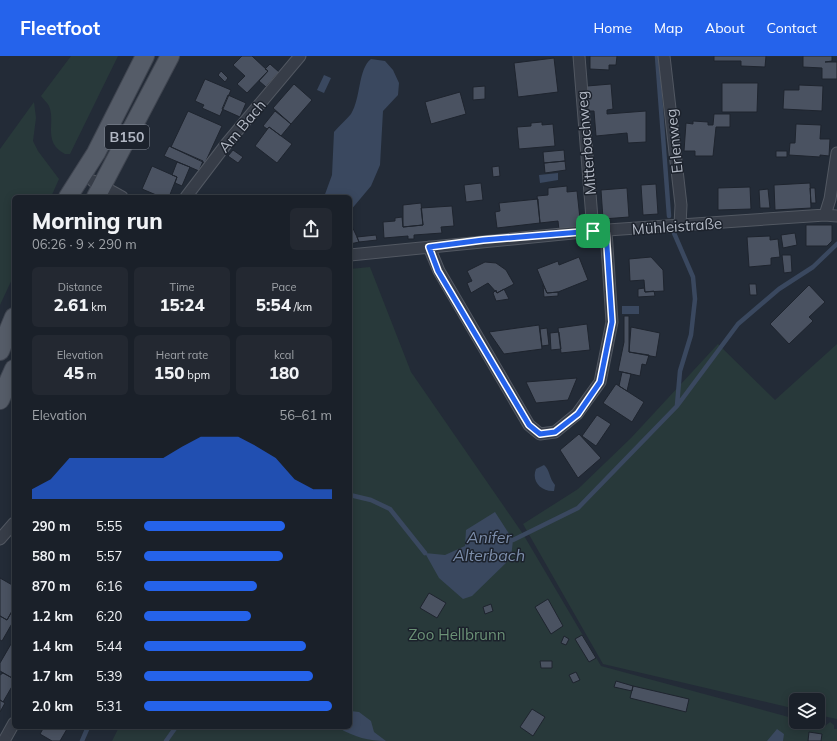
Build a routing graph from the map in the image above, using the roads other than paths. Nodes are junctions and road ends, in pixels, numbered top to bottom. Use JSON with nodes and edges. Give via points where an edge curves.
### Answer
{"nodes":[{"id":1,"x":146,"y":56,"type":"edge"},
{"id":2,"x":170,"y":56,"type":"edge"},
{"id":3,"x":300,"y":56,"type":"edge"},
{"id":4,"x":579,"y":56,"type":"edge"},
{"id":5,"x":664,"y":56,"type":"edge"},
{"id":6,"x":837,"y":153,"type":"edge"},
{"id":7,"x":97,"y":188,"type":"edge"},
{"id":8,"x":69,"y":195,"type":"edge"},
{"id":9,"x":116,"y":195,"type":"edge"},
{"id":10,"x":188,"y":195,"type":"edge"},
{"id":11,"x":826,"y":215,"type":"junction"},
{"id":12,"x":837,"y":216,"type":"edge"},
{"id":13,"x":680,"y":225,"type":"junction"},
{"id":14,"x":593,"y":231,"type":"junction"},
{"id":15,"x":606,"y":231,"type":"junction"},
{"id":16,"x":429,"y":247,"type":"junction"},
{"id":17,"x":352,"y":255,"type":"edge"},
{"id":18,"x":12,"y":322,"type":"edge"},
{"id":19,"x":0,"y":351,"type":"edge"},
{"id":20,"x":12,"y":373,"type":"edge"},
{"id":21,"x":0,"y":400,"type":"edge"},
{"id":22,"x":12,"y":525,"type":"edge"},
{"id":23,"x":0,"y":539,"type":"edge"},
{"id":24,"x":12,"y":727,"type":"edge"},
{"id":25,"x":4,"y":741,"type":"edge"}],
"edges":[{"from":1,"to":8,"type":"main road","number":"B150","via":[[96,153]]},
{"from":2,"to":7,"type":"main road","number":"B150"},
{"from":3,"to":10,"type":"street","name":"Am Bach","via":[[227,143]]},
{"from":4,"to":14,"type":"street","name":"Mitterbachweg"},
{"from":5,"to":13,"type":"street","name":"Erlenweg","via":[[681,205]]},
{"from":6,"to":11,"type":"street"},
{"from":7,"to":9,"type":"street"},
{"from":11,"to":12,"type":"street","name":"Mühleistraße"},
{"from":11,"to":13,"type":"street","name":"Mühleistraße"},
{"from":13,"to":15,"type":"street","name":"Mühleistraße"},
{"from":14,"to":15,"type":"street","name":"Mühleistraße"},
{"from":14,"to":16,"type":"street","name":"Mühleistraße"},
{"from":15,"to":16,"type":"street","via":[[612,322],[600,382],[578,414],[555,432],[540,434],[529,425],[438,271]]},
{"from":16,"to":17,"type":"street","name":"Mühleistraße"},
{"from":18,"to":19,"type":"main road"},
{"from":20,"to":21,"type":"main road"},
{"from":22,"to":23,"type":"street"},
{"from":24,"to":25,"type":"street"}]}
